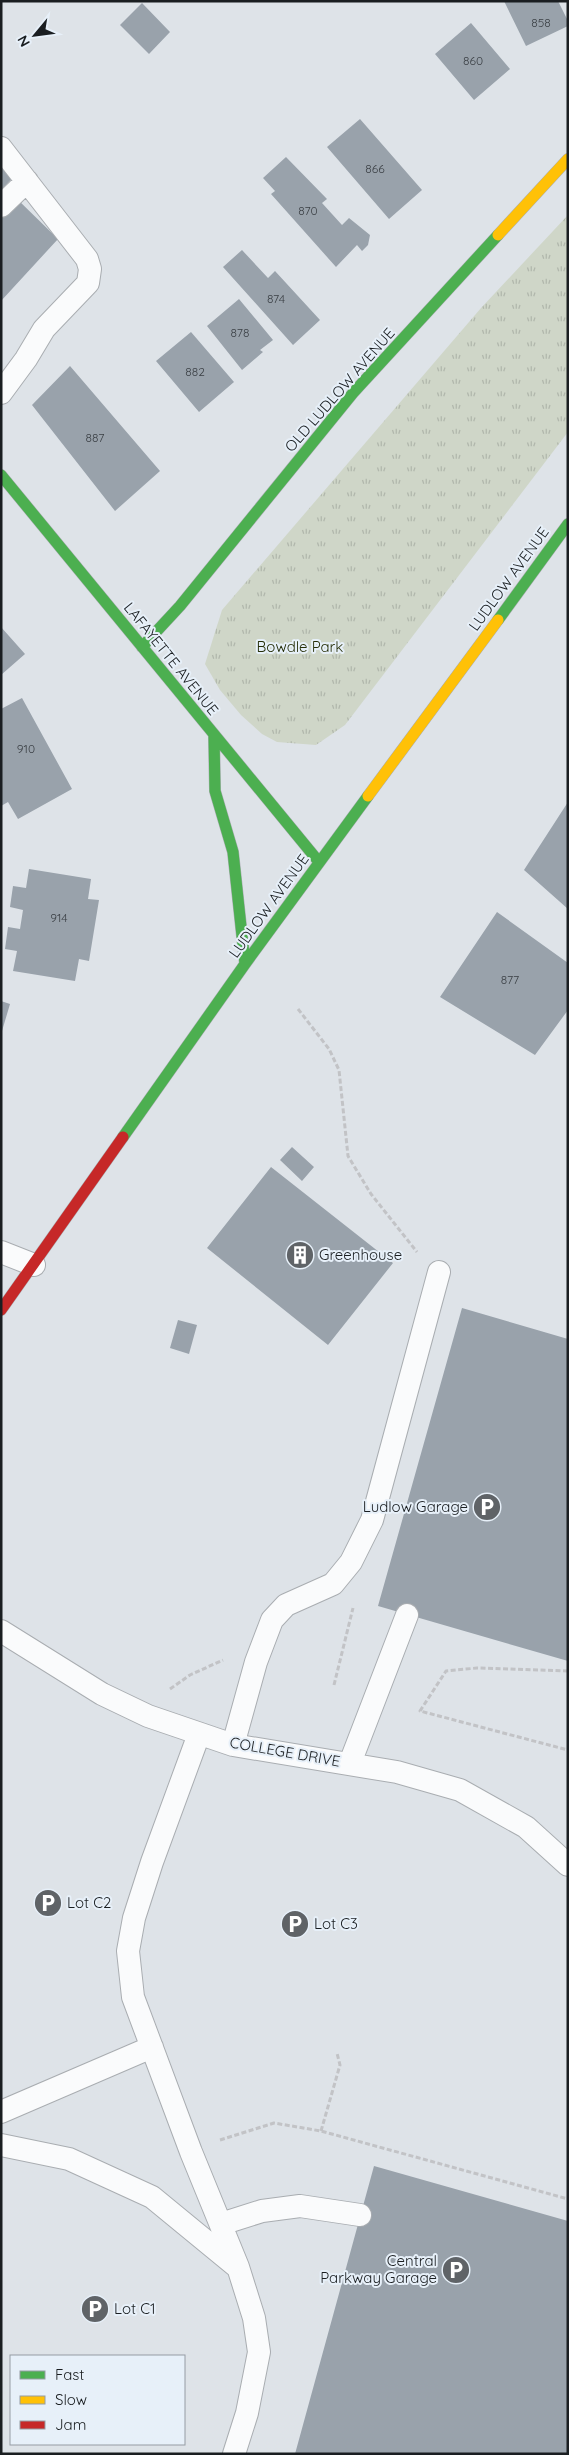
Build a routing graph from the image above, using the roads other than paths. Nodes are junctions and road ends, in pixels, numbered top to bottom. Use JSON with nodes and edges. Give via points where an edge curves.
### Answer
{"nodes":[{"id":1,"x":1,"y":148,"type":"edge"},
{"id":2,"x":568,"y":159,"type":"edge"},
{"id":3,"x":28,"y":182,"type":"junction"},
{"id":4,"x":1,"y":206,"type":"edge"},
{"id":5,"x":1,"y":394,"type":"edge"},
{"id":6,"x":1,"y":475,"type":"edge"},
{"id":7,"x":568,"y":524,"type":"edge"},
{"id":8,"x":142,"y":647,"type":"junction"},
{"id":9,"x":214,"y":736,"type":"junction"},
{"id":10,"x":319,"y":862,"type":"junction"},
{"id":11,"x":245,"y":964,"type":"junction"},
{"id":12,"x":1,"y":1252,"type":"edge"},
{"id":13,"x":34,"y":1264,"type":"junction"},
{"id":14,"x":439,"y":1272,"type":"road end"},
{"id":15,"x":1,"y":1310,"type":"edge"},
{"id":16,"x":407,"y":1615,"type":"dead end"},
{"id":17,"x":1,"y":1631,"type":"edge"},
{"id":18,"x":200,"y":1734,"type":"junction"},
{"id":19,"x":233,"y":1745,"type":"junction"},
{"id":20,"x":350,"y":1762,"type":"junction"},
{"id":21,"x":568,"y":1865,"type":"edge"},
{"id":22,"x":152,"y":2047,"type":"junction"},
{"id":23,"x":1,"y":2112,"type":"edge"},
{"id":24,"x":1,"y":2145,"type":"edge"},
{"id":25,"x":360,"y":2215,"type":"dead end"},
{"id":26,"x":221,"y":2224,"type":"junction"},
{"id":27,"x":238,"y":2268,"type":"junction"},
{"id":28,"x":234,"y":2454,"type":"edge"}],
"edges":[{"from":1,"to":3,"type":"lane"},
{"from":2,"to":8,"type":"main road","name":"OLD LUDLOW AVENUE","via":[[353,393],[180,606]]},
{"from":3,"to":4,"type":"lane"},
{"from":3,"to":5,"type":"lane","via":[[87,258],[90,278],[44,329]]},
{"from":6,"to":8,"type":"main road","name":"LAFAYETTE AVENUE"},
{"from":7,"to":10,"type":"main road","name":"LUDLOW AVENUE"},
{"from":8,"to":9,"type":"main road","name":"LAFAYETTE AVENUE"},
{"from":9,"to":10,"type":"main road","name":"LAFAYETTE AVENUE"},
{"from":9,"to":11,"type":"main road","via":[[215,792],[233,852]]},
{"from":10,"to":11,"type":"main road","name":"LUDLOW AVENUE"},
{"from":11,"to":13,"type":"main road","name":"LUDLOW AVENUE"},
{"from":12,"to":13,"type":"lane"},
{"from":13,"to":15,"type":"main road","name":"LUDLOW AVENUE"},
{"from":14,"to":19,"type":"lane","via":[[372,1520],[351,1562],[333,1584],[286,1605],[272,1620],[256,1662]]},
{"from":16,"to":20,"type":"lane"},
{"from":17,"to":18,"type":"lane","name":"COLLEGE DRIVE","via":[[102,1694],[148,1716]]},
{"from":18,"to":19,"type":"lane","name":"COLLEGE DRIVE"},
{"from":18,"to":22,"type":"lane","via":[[152,1862],[134,1918],[128,1951],[133,1997]]},
{"from":19,"to":20,"type":"lane","name":"COLLEGE DRIVE"},
{"from":20,"to":21,"type":"lane","name":"COLLEGE DRIVE","via":[[460,1790],[526,1827]]},
{"from":22,"to":23,"type":"lane"},
{"from":22,"to":26,"type":"lane"},
{"from":24,"to":27,"type":"lane","via":[[69,2160],[152,2196]]},
{"from":25,"to":26,"type":"lane","via":[[300,2206],[262,2211]]},
{"from":26,"to":27,"type":"lane"},
{"from":27,"to":28,"type":"lane","via":[[254,2318],[260,2352]]}]}
